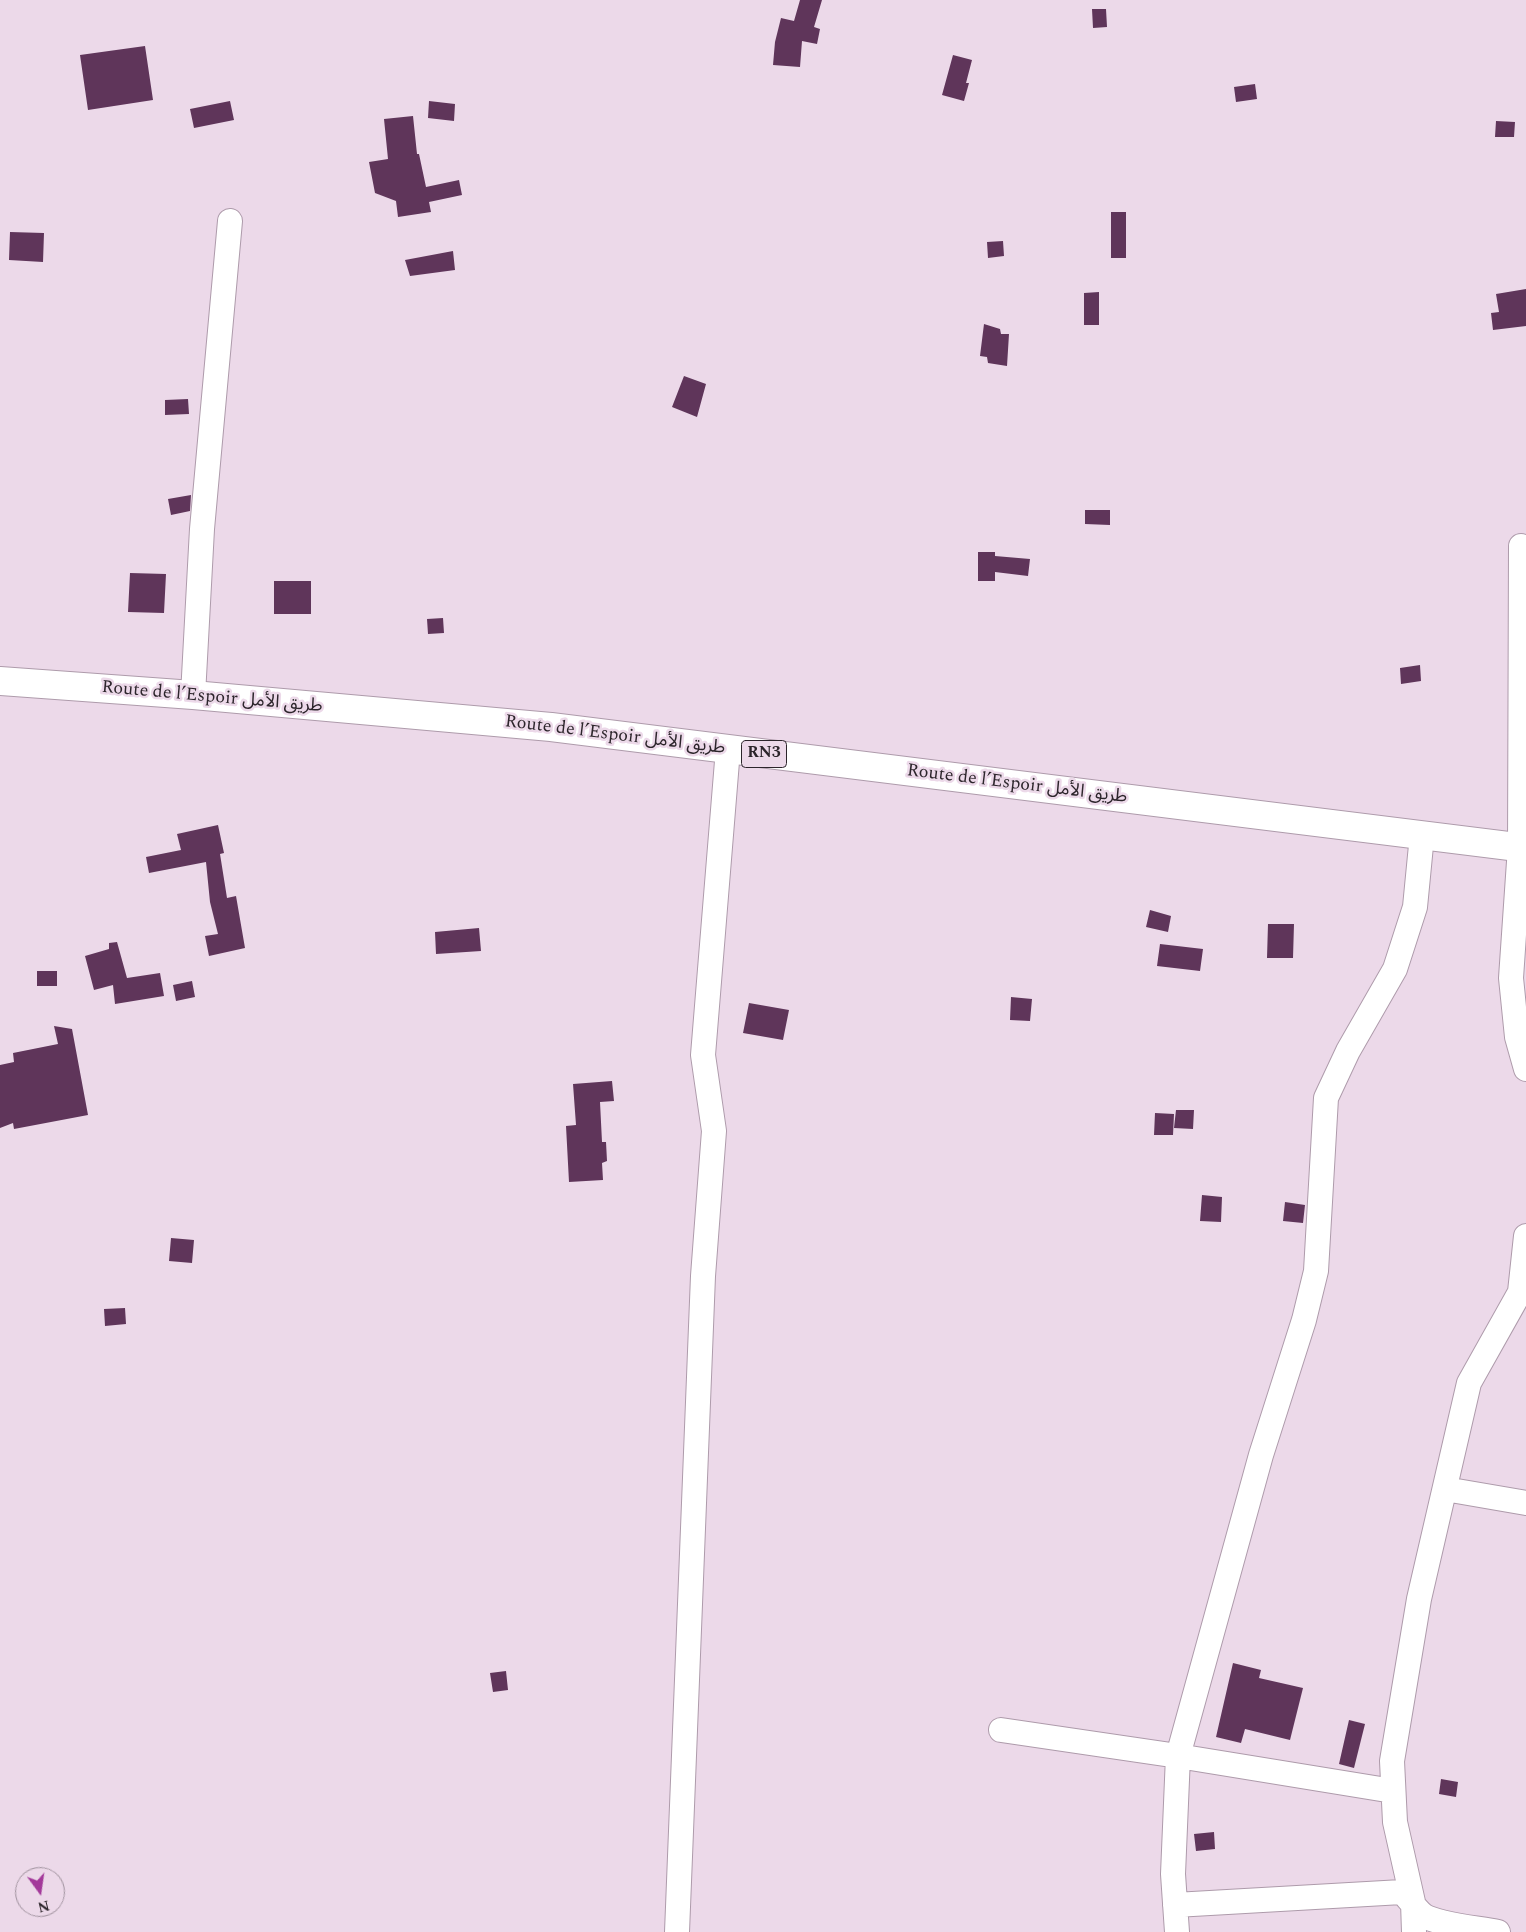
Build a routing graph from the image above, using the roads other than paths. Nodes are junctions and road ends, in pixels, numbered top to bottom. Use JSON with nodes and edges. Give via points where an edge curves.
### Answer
{"nodes":[{"id":1,"x":230,"y":221,"type":"dead end"},
{"id":2,"x":1521,"y":546,"type":"dead end"},
{"id":3,"x":0,"y":682,"type":"edge"},
{"id":4,"x":193,"y":695,"type":"junction"},
{"id":5,"x":728,"y":749,"type":"junction"},
{"id":6,"x":1422,"y":835,"type":"junction"},
{"id":7,"x":1523,"y":847,"type":"edge"},
{"id":8,"x":1526,"y":1068,"type":"edge"},
{"id":9,"x":1526,"y":1236,"type":"edge"},
{"id":10,"x":1444,"y":1489,"type":"junction"},
{"id":11,"x":1526,"y":1503,"type":"edge"},
{"id":12,"x":1001,"y":1730,"type":"dead end"},
{"id":13,"x":1178,"y":1756,"type":"junction"},
{"id":14,"x":1393,"y":1791,"type":"junction"},
{"id":15,"x":1413,"y":1902,"type":"junction"},
{"id":16,"x":1175,"y":1905,"type":"junction"},
{"id":17,"x":676,"y":1932,"type":"edge"},
{"id":18,"x":1177,"y":1932,"type":"edge"},
{"id":19,"x":1414,"y":1932,"type":"edge"},
{"id":20,"x":1498,"y":1932,"type":"edge"}],
"edges":[{"from":1,"to":4,"type":"street","via":[[202,529]]},
{"from":2,"to":7,"type":"street"},
{"from":3,"to":4,"type":"highway","name":"Route de l’Espoir طريق الأمل","number":"RN3"},
{"from":4,"to":5,"type":"highway","name":"Route de l’Espoir طريق الأمل","number":"RN3","via":[[551,727]]},
{"from":5,"to":6,"type":"highway","name":"Route de l’Espoir طريق الأمل","number":"RN3"},
{"from":5,"to":17,"type":"street","via":[[703,1055],[714,1131],[703,1276]]},
{"from":6,"to":7,"type":"highway","name":"Route de l’Espoir طريق الأمل","number":"RN3"},
{"from":6,"to":13,"type":"street","via":[[1415,908],[1395,969],[1348,1051],[1326,1098],[1316,1271],[1304,1320],[1261,1455]]},
{"from":7,"to":8,"type":"street","via":[[1512,978],[1517,1037]]},
{"from":9,"to":10,"type":"street","via":[[1520,1292],[1469,1383]]},
{"from":10,"to":11,"type":"street"},
{"from":10,"to":14,"type":"street","via":[[1404,1685],[1392,1761]]},
{"from":12,"to":13,"type":"street"},
{"from":13,"to":14,"type":"street"},
{"from":13,"to":16,"type":"street","via":[[1173,1874]]},
{"from":14,"to":15,"type":"street","via":[[1395,1822]]},
{"from":15,"to":16,"type":"street","via":[[1402,1892]]},
{"from":15,"to":19,"type":"street"},
{"from":15,"to":20,"type":"street","via":[[1420,1913],[1431,1920]]},
{"from":16,"to":18,"type":"street"}]}
